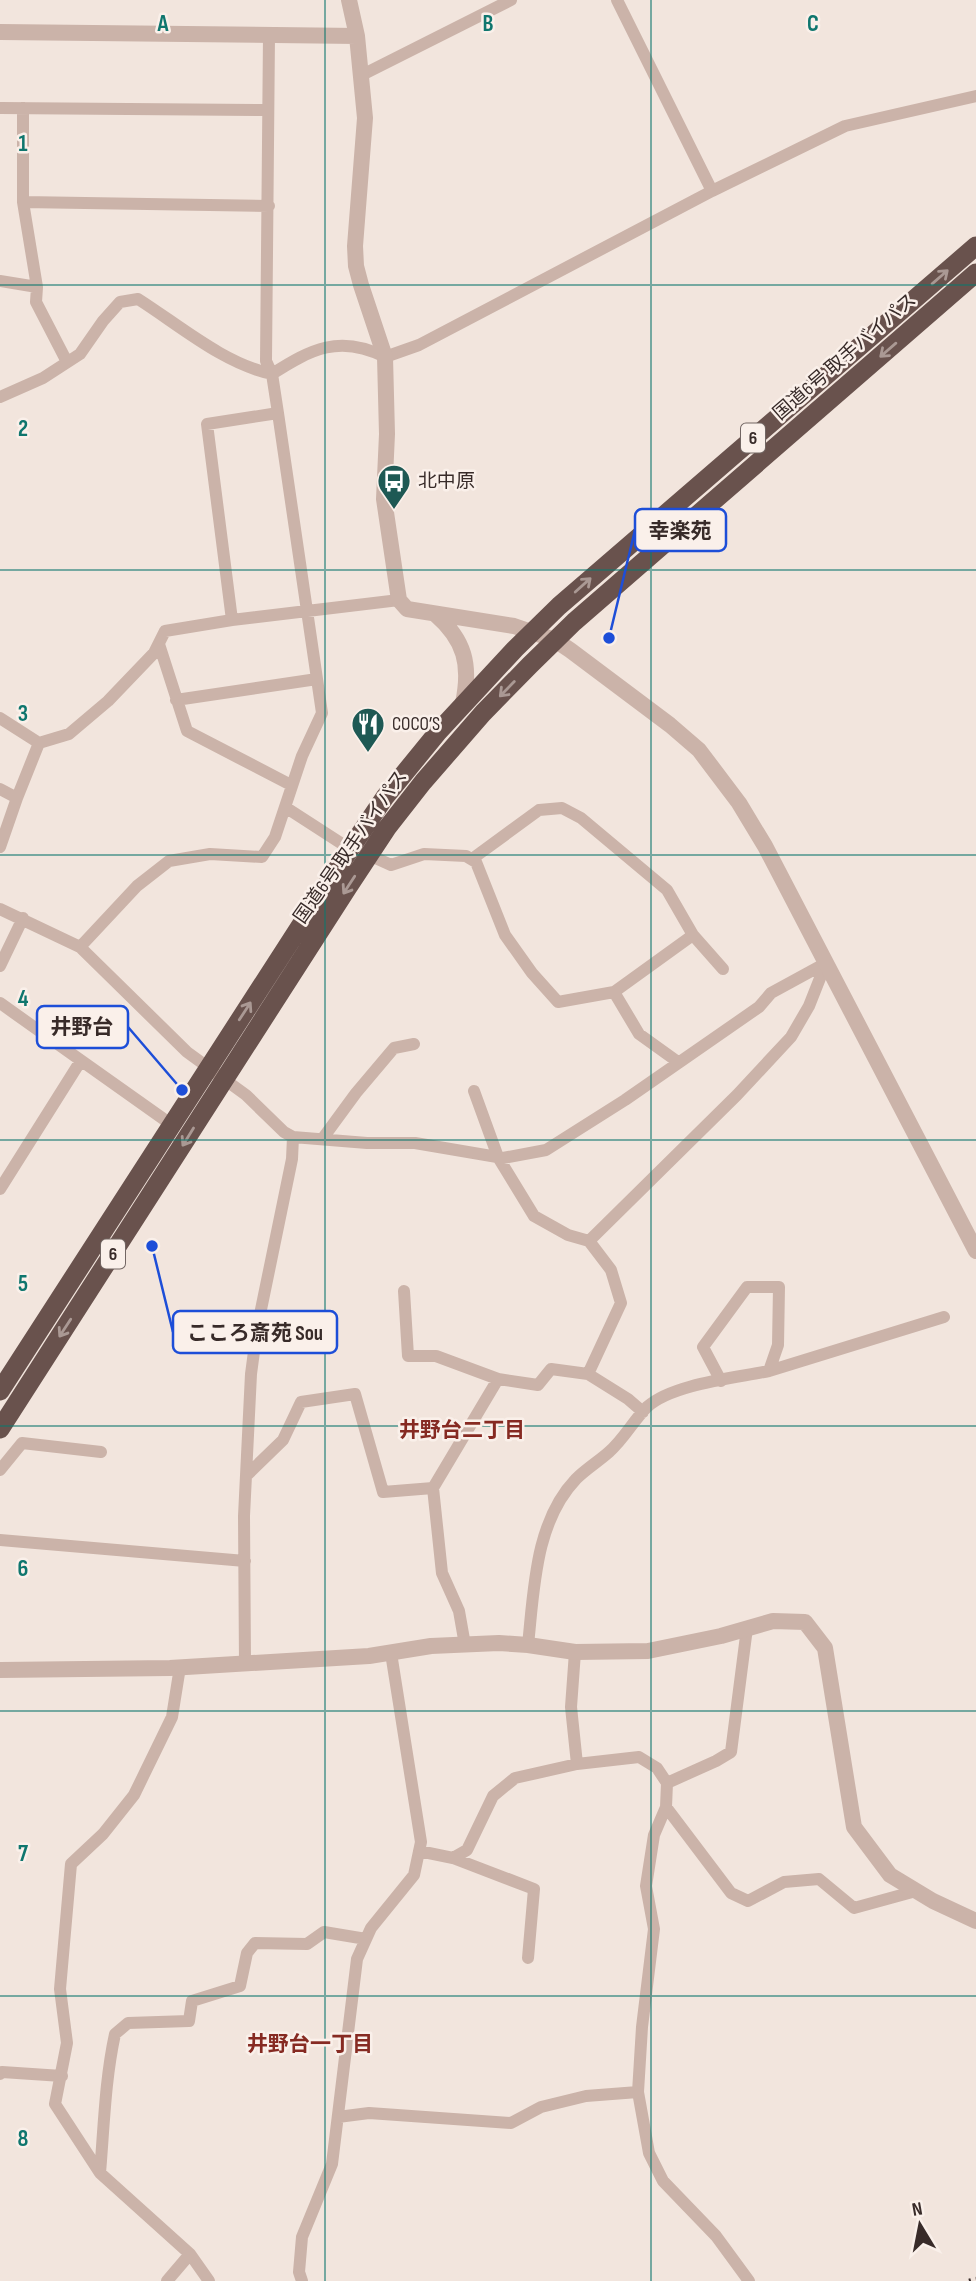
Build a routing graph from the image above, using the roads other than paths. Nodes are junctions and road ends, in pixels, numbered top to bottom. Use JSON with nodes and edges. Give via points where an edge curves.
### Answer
{"nodes":[{"id":1,"x":349,"y":0,"type":"edge"},
{"id":2,"x":512,"y":0,"type":"edge"},
{"id":3,"x":617,"y":0,"type":"edge"},
{"id":4,"x":0,"y":32,"type":"edge"},
{"id":5,"x":269,"y":35,"type":"junction"},
{"id":6,"x":357,"y":36,"type":"junction"},
{"id":7,"x":362,"y":75,"type":"junction"},
{"id":8,"x":976,"y":96,"type":"edge"},
{"id":9,"x":0,"y":108,"type":"edge"},
{"id":10,"x":23,"y":108,"type":"junction"},
{"id":11,"x":267,"y":110,"type":"junction"},
{"id":12,"x":712,"y":191,"type":"junction"},
{"id":13,"x":23,"y":202,"type":"junction"},
{"id":14,"x":269,"y":206,"type":"junction"},
{"id":15,"x":976,"y":246,"type":"edge"},
{"id":16,"x":976,"y":272,"type":"edge"},
{"id":17,"x":0,"y":281,"type":"edge"},
{"id":18,"x":37,"y":287,"type":"junction"},
{"id":19,"x":384,"y":357,"type":"junction"},
{"id":20,"x":66,"y":362,"type":"junction"},
{"id":21,"x":272,"y":374,"type":"junction"},
{"id":22,"x":0,"y":397,"type":"edge"},
{"id":23,"x":278,"y":413,"type":"junction"},
{"id":24,"x":399,"y":600,"type":"junction"},
{"id":25,"x":306,"y":612,"type":"junction"},
{"id":26,"x":435,"y":614,"type":"junction"},
{"id":27,"x":232,"y":620,"type":"junction"},
{"id":28,"x":533,"y":632,"type":"junction"},
{"id":29,"x":555,"y":640,"type":"junction"},
{"id":30,"x":159,"y":644,"type":"junction"},
{"id":31,"x":317,"y":679,"type":"junction"},
{"id":32,"x":176,"y":700,"type":"junction"},
{"id":33,"x":463,"y":703,"type":"junction"},
{"id":34,"x":0,"y":718,"type":"edge"},
{"id":35,"x":39,"y":743,"type":"junction"},
{"id":36,"x":291,"y":785,"type":"junction"},
{"id":37,"x":0,"y":789,"type":"edge"},
{"id":38,"x":17,"y":797,"type":"junction"},
{"id":39,"x":285,"y":807,"type":"junction"},
{"id":40,"x":3,"y":827,"type":"edge"},
{"id":41,"x":0,"y":847,"type":"edge"},
{"id":42,"x":349,"y":849,"type":"junction"},
{"id":43,"x":369,"y":855,"type":"junction"},
{"id":44,"x":472,"y":859,"type":"junction"},
{"id":45,"x":0,"y":909,"type":"edge"},
{"id":46,"x":23,"y":918,"type":"junction"},
{"id":47,"x":693,"y":935,"type":"junction"},
{"id":48,"x":80,"y":947,"type":"junction"},
{"id":49,"x":826,"y":963,"type":"junction"},
{"id":50,"x":0,"y":966,"type":"edge"},
{"id":51,"x":723,"y":970,"type":"dead end"},
{"id":52,"x":614,"y":992,"type":"junction"},
{"id":53,"x":0,"y":1003,"type":"edge"},
{"id":54,"x":414,"y":1044,"type":"dead end"},
{"id":55,"x":80,"y":1062,"type":"junction"},
{"id":56,"x":678,"y":1062,"type":"junction"},
{"id":57,"x":207,"y":1068,"type":"junction"},
{"id":58,"x":225,"y":1079,"type":"junction"},
{"id":59,"x":474,"y":1091,"type":"dead end"},
{"id":60,"x":172,"y":1125,"type":"junction"},
{"id":61,"x":293,"y":1137,"type":"junction"},
{"id":62,"x":323,"y":1138,"type":"junction"},
{"id":63,"x":498,"y":1157,"type":"junction"},
{"id":64,"x":0,"y":1189,"type":"edge"},
{"id":65,"x":589,"y":1241,"type":"junction"},
{"id":66,"x":976,"y":1251,"type":"edge"},
{"id":67,"x":404,"y":1291,"type":"dead end"},
{"id":68,"x":944,"y":1317,"type":"dead end"},
{"id":69,"x":769,"y":1371,"type":"junction"},
{"id":70,"x":588,"y":1374,"type":"junction"},
{"id":71,"x":498,"y":1379,"type":"junction"},
{"id":72,"x":721,"y":1381,"type":"junction"},
{"id":73,"x":3,"y":1382,"type":"edge"},
{"id":74,"x":643,"y":1412,"type":"junction"},
{"id":75,"x":0,"y":1429,"type":"edge"},
{"id":76,"x":101,"y":1452,"type":"dead end"},
{"id":77,"x":0,"y":1470,"type":"edge"},
{"id":78,"x":246,"y":1476,"type":"junction"},
{"id":79,"x":433,"y":1488,"type":"junction"},
{"id":80,"x":0,"y":1540,"type":"edge"},
{"id":81,"x":245,"y":1561,"type":"junction"},
{"id":82,"x":747,"y":1628,"type":"junction"},
{"id":83,"x":465,"y":1645,"type":"junction"},
{"id":84,"x":527,"y":1645,"type":"junction"},
{"id":85,"x":575,"y":1652,"type":"junction"},
{"id":86,"x":391,"y":1653,"type":"junction"},
{"id":87,"x":245,"y":1662,"type":"junction"},
{"id":88,"x":180,"y":1667,"type":"junction"},
{"id":89,"x":0,"y":1670,"type":"edge"},
{"id":90,"x":577,"y":1764,"type":"junction"},
{"id":91,"x":667,"y":1783,"type":"junction"},
{"id":92,"x":666,"y":1807,"type":"junction"},
{"id":93,"x":419,"y":1851,"type":"junction"},
{"id":94,"x":453,"y":1858,"type":"junction"},
{"id":95,"x":916,"y":1891,"type":"junction"},
{"id":96,"x":976,"y":1921,"type":"edge"},
{"id":97,"x":366,"y":1939,"type":"junction"},
{"id":98,"x":528,"y":1958,"type":"dead end"},
{"id":99,"x":0,"y":2074,"type":"edge"},
{"id":100,"x":62,"y":2076,"type":"junction"},
{"id":101,"x":638,"y":2092,"type":"junction"},
{"id":102,"x":338,"y":2117,"type":"junction"},
{"id":103,"x":100,"y":2174,"type":"junction"},
{"id":104,"x":190,"y":2253,"type":"junction"},
{"id":105,"x":167,"y":2281,"type":"edge"},
{"id":106,"x":209,"y":2281,"type":"edge"},
{"id":107,"x":302,"y":2281,"type":"edge"},
{"id":108,"x":749,"y":2281,"type":"edge"}],
"edges":[{"from":1,"to":6,"type":"street"},
{"from":2,"to":7,"type":"street"},
{"from":3,"to":12,"type":"street"},
{"from":4,"to":5,"type":"street"},
{"from":5,"to":6,"type":"street"},
{"from":5,"to":11,"type":"street"},
{"from":6,"to":7,"type":"street"},
{"from":7,"to":19,"type":"street","via":[[365,118],[356,266]]},
{"from":8,"to":12,"type":"street","via":[[845,126]]},
{"from":9,"to":10,"type":"street"},
{"from":10,"to":11,"type":"street"},
{"from":10,"to":13,"type":"street"},
{"from":11,"to":14,"type":"street"},
{"from":12,"to":19,"type":"street","via":[[419,345]]},
{"from":13,"to":14,"type":"street"},
{"from":13,"to":18,"type":"street"},
{"from":14,"to":21,"type":"street","via":[[266,361]]},
{"from":28,"to":15,"type":"highway","name":"国道6号 取手バイパス","number":"6","one_way":true},
{"from":16,"to":29,"type":"highway","name":"国道6号 取手バイパス","number":"6","one_way":true},
{"from":17,"to":18,"type":"street"},
{"from":18,"to":20,"type":"street","via":[[36,302]]},
{"from":19,"to":21,"type":"street","via":[[359,345],[341,344],[296,359]]},
{"from":19,"to":24,"type":"street","via":[[384,499]]},
{"from":20,"to":21,"type":"street","via":[[80,354],[120,302],[138,299],[231,359]]},
{"from":20,"to":22,"type":"street"},
{"from":21,"to":23,"type":"street"},
{"from":23,"to":25,"type":"street"},
{"from":23,"to":27,"type":"street","via":[[208,424]]},
{"from":24,"to":25,"type":"street"},
{"from":24,"to":26,"type":"street","via":[[407,609]]},
{"from":25,"to":27,"type":"street"},
{"from":25,"to":31,"type":"street"},
{"from":26,"to":28,"type":"street"},
{"from":26,"to":33,"type":"street","via":[[450,627],[464,654]]},
{"from":27,"to":30,"type":"street","via":[[165,631]]},
{"from":28,"to":29,"type":"street"},
{"from":28,"to":33,"type":"highway","name":"国道6号 取手バイパス","number":"6"},
{"from":29,"to":43,"type":"highway","name":"国道6号 取手バイパス","number":"6","one_way":true,"via":[[454,746]]},
{"from":29,"to":49,"type":"street","via":[[699,750],[765,846]]},
{"from":30,"to":32,"type":"street"},
{"from":30,"to":35,"type":"street","via":[[108,701],[69,734]]},
{"from":31,"to":32,"type":"street"},
{"from":31,"to":36,"type":"street","via":[[322,713]]},
{"from":32,"to":36,"type":"street","via":[[187,731]]},
{"from":33,"to":42,"type":"highway","name":"国道6号 取手バイパス","number":"6"},
{"from":34,"to":35,"type":"street"},
{"from":35,"to":38,"type":"street"},
{"from":36,"to":39,"type":"street"},
{"from":37,"to":38,"type":"street"},
{"from":38,"to":40,"type":"street"},
{"from":39,"to":42,"type":"street"},
{"from":39,"to":48,"type":"street","via":[[262,857],[210,854],[169,861],[137,886]]},
{"from":40,"to":41,"type":"street"},
{"from":57,"to":42,"type":"highway","name":"国道6号 取手バイパス","number":"6","one_way":true},
{"from":43,"to":44,"type":"street","via":[[391,866],[424,854]]},
{"from":43,"to":58,"type":"highway","name":"国道6号 取手バイパス","number":"6","one_way":true},
{"from":44,"to":47,"type":"street","via":[[539,810],[562,808],[581,818],[667,890]]},
{"from":44,"to":52,"type":"street","via":[[505,934],[558,1002]]},
{"from":45,"to":46,"type":"street"},
{"from":46,"to":48,"type":"street"},
{"from":46,"to":50,"type":"street"},
{"from":47,"to":51,"type":"street"},
{"from":47,"to":52,"type":"street"},
{"from":48,"to":57,"type":"street"},
{"from":49,"to":56,"type":"street","via":[[771,993],[760,1007]]},
{"from":49,"to":65,"type":"street","via":[[791,1037]]},
{"from":49,"to":66,"type":"street"},
{"from":52,"to":56,"type":"street","via":[[639,1034]]},
{"from":53,"to":55,"type":"street"},
{"from":54,"to":62,"type":"street","via":[[394,1048]]},
{"from":55,"to":60,"type":"street"},
{"from":55,"to":64,"type":"street"},
{"from":56,"to":63,"type":"street","via":[[546,1150]]},
{"from":57,"to":58,"type":"street"},
{"from":57,"to":60,"type":"highway","name":"国道6号 取手バイパス","number":"6"},
{"from":58,"to":61,"type":"street"},
{"from":58,"to":75,"type":"highway","name":"国道6号 取手バイパス","number":"6","one_way":true},
{"from":59,"to":63,"type":"street"},
{"from":60,"to":73,"type":"highway","name":"国道6号 取手バイパス","number":"6"},
{"from":61,"to":62,"type":"street"},
{"from":61,"to":78,"type":"street","via":[[253,1358]]},
{"from":62,"to":63,"type":"street","via":[[415,1143]]},
{"from":63,"to":65,"type":"street","via":[[534,1216]]},
{"from":65,"to":70,"type":"street","via":[[611,1270],[621,1303]]},
{"from":67,"to":71,"type":"street","via":[[408,1356],[436,1356]]},
{"from":68,"to":69,"type":"street"},
{"from":69,"to":72,"type":"street"},
{"from":69,"to":72,"type":"street","via":[[778,1345],[779,1287],[747,1287],[703,1347]]},
{"from":70,"to":71,"type":"street","via":[[551,1369],[538,1385]]},
{"from":70,"to":74,"type":"street"},
{"from":71,"to":79,"type":"street"},
{"from":72,"to":74,"type":"street","via":[[691,1385]]},
{"from":74,"to":84,"type":"street","via":[[611,1450],[575,1480],[552,1516],[540,1550]]},
{"from":76,"to":77,"type":"street","via":[[22,1443]]},
{"from":78,"to":79,"type":"street","via":[[283,1440],[301,1402],[355,1394],[383,1492]]},
{"from":78,"to":81,"type":"street"},
{"from":79,"to":83,"type":"street","via":[[442,1573],[459,1611]]},
{"from":80,"to":81,"type":"street"},
{"from":81,"to":87,"type":"street"},
{"from":82,"to":85,"type":"street","via":[[648,1651]]},
{"from":82,"to":91,"type":"street","via":[[731,1752]]},
{"from":82,"to":95,"type":"street","via":[[773,1620],[805,1622],[825,1648],[855,1827],[890,1875]]},
{"from":83,"to":84,"type":"street"},
{"from":83,"to":86,"type":"street"},
{"from":84,"to":85,"type":"street"},
{"from":85,"to":90,"type":"street","via":[[571,1707]]},
{"from":86,"to":87,"type":"street"},
{"from":86,"to":93,"type":"street","via":[[422,1842]]},
{"from":87,"to":88,"type":"street"},
{"from":88,"to":89,"type":"street"},
{"from":88,"to":100,"type":"street","via":[[172,1717],[134,1795],[71,1864],[60,1989],[67,2043]]},
{"from":90,"to":91,"type":"street","via":[[639,1757],[657,1768]]},
{"from":90,"to":94,"type":"street","via":[[515,1778],[493,1796],[467,1850]]},
{"from":91,"to":92,"type":"street"},
{"from":92,"to":95,"type":"street","via":[[731,1893],[748,1901],[784,1882],[819,1879],[854,1908]]},
{"from":92,"to":101,"type":"street","via":[[654,1835],[646,1886],[654,1929]]},
{"from":93,"to":94,"type":"street"},
{"from":93,"to":97,"type":"street","via":[[414,1875]]},
{"from":94,"to":98,"type":"street","via":[[534,1889]]},
{"from":95,"to":96,"type":"street"},
{"from":97,"to":102,"type":"street","via":[[357,1959]]},
{"from":97,"to":103,"type":"street","via":[[324,1932],[307,1944],[255,1943],[247,1953],[240,1986],[192,2001],[189,2021],[128,2023],[115,2034]]},
{"from":99,"to":100,"type":"street"},
{"from":100,"to":103,"type":"street","via":[[55,2104]]},
{"from":101,"to":102,"type":"street","via":[[586,2096],[541,2107],[511,2123],[369,2113]]},
{"from":101,"to":108,"type":"street","via":[[649,2153],[663,2180],[716,2236]]},
{"from":102,"to":107,"type":"street","via":[[332,2164],[302,2237]]},
{"from":103,"to":104,"type":"street"},
{"from":104,"to":105,"type":"street"},
{"from":104,"to":106,"type":"street"}]}
